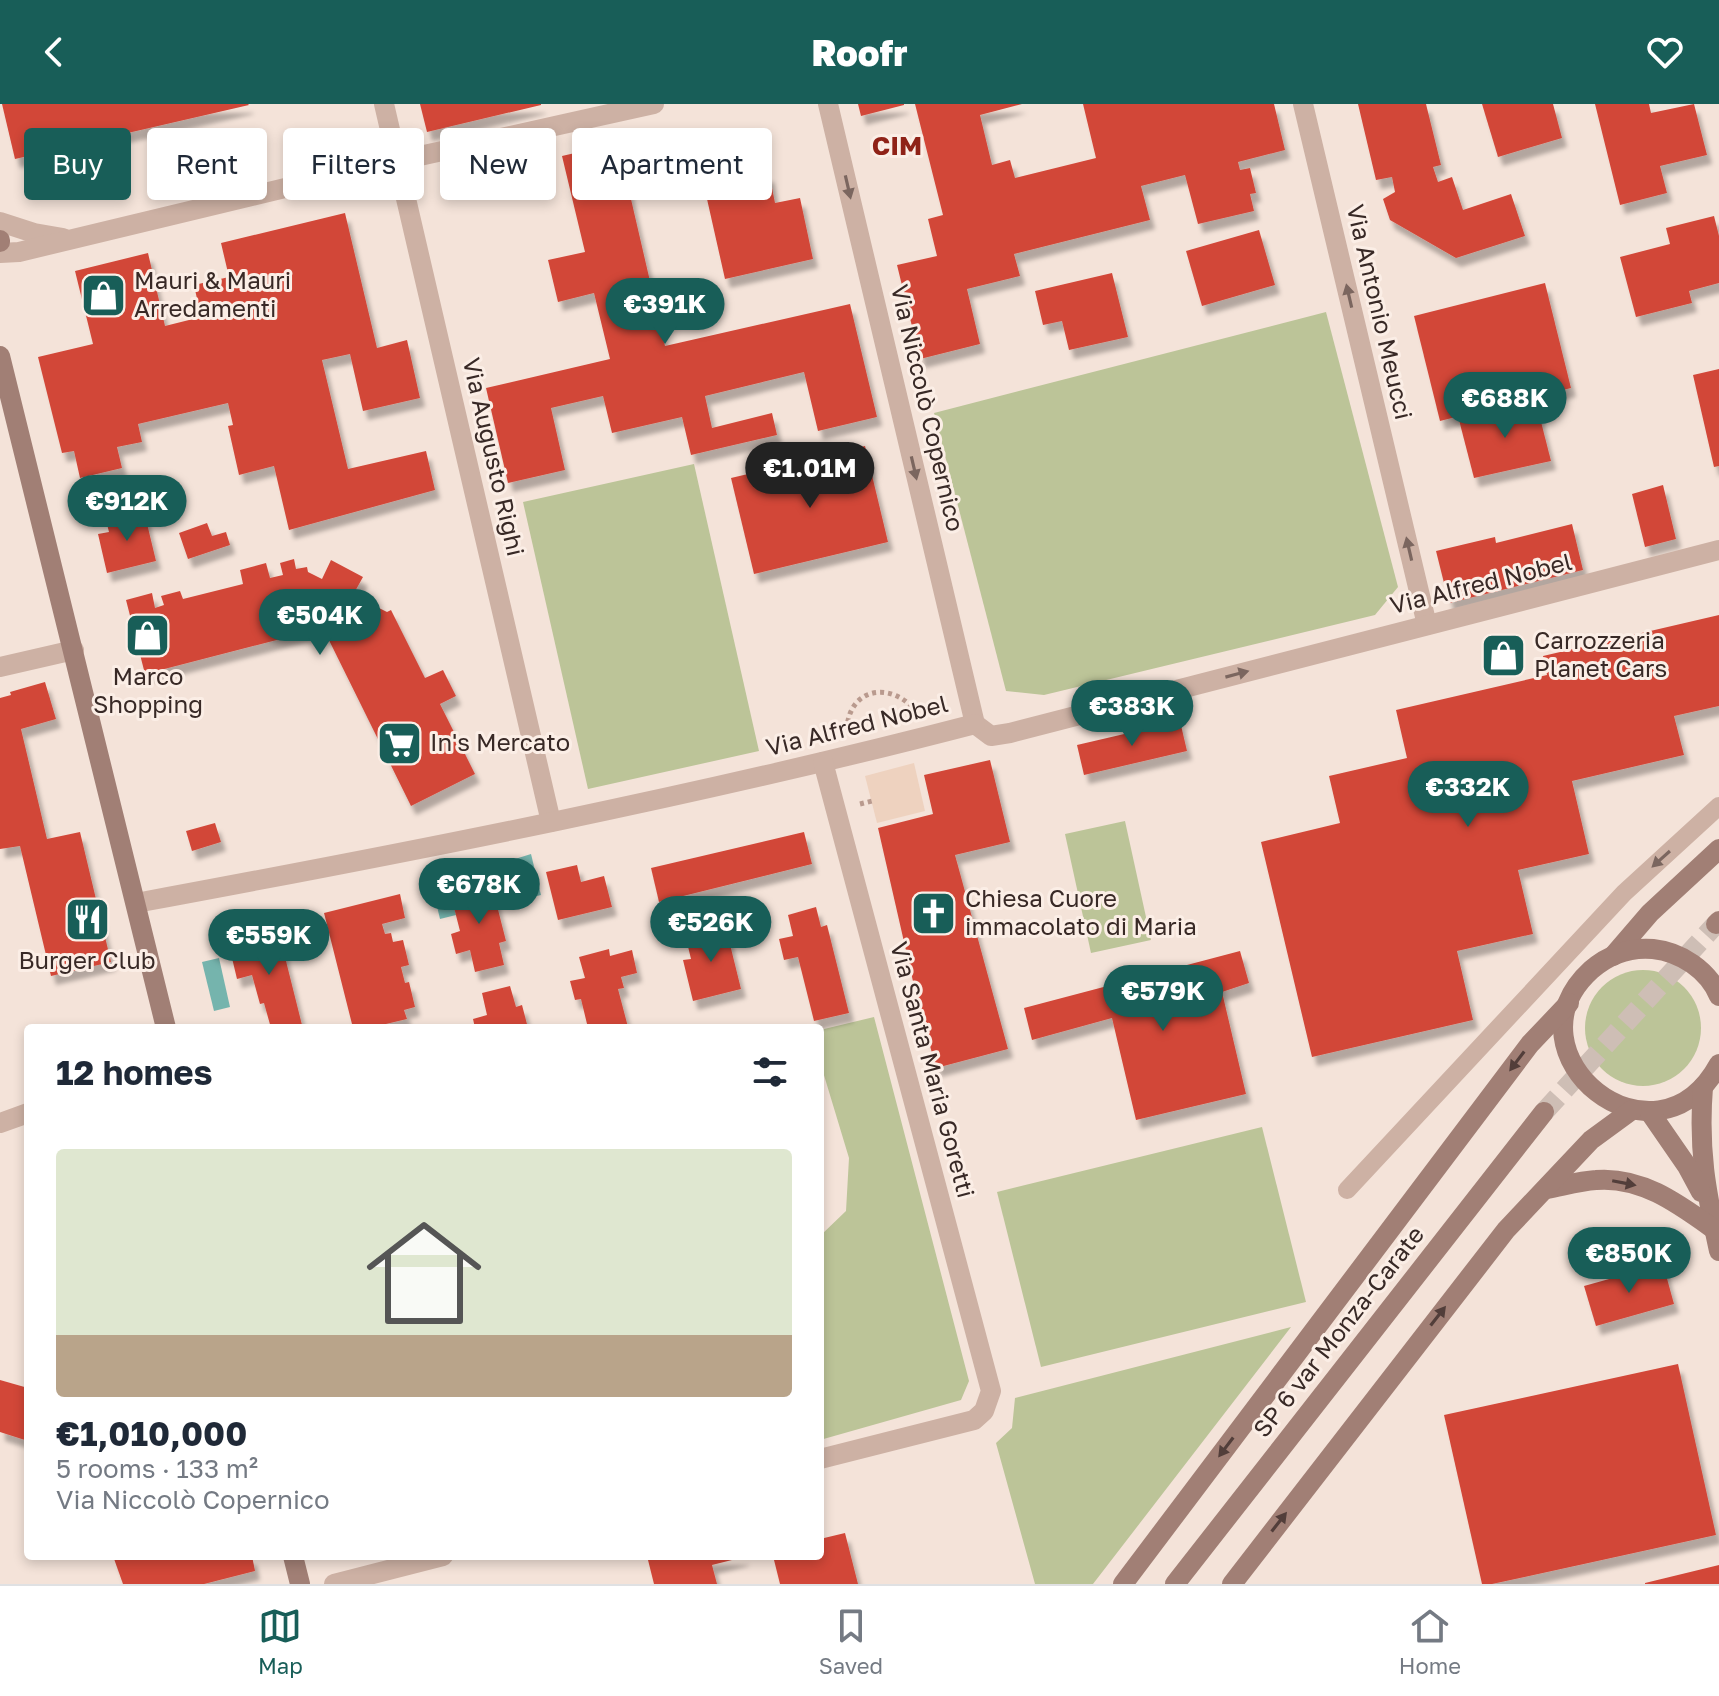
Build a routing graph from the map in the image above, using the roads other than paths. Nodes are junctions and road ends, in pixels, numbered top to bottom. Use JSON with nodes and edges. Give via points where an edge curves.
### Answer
{"nodes":[{"id":1,"x":384,"y":104,"type":"edge"},
{"id":2,"x":654,"y":104,"type":"edge"},
{"id":3,"x":828,"y":104,"type":"edge"},
{"id":4,"x":1303,"y":104,"type":"edge"},
{"id":5,"x":389,"y":128,"type":"edge"},
{"id":6,"x":424,"y":155,"type":"edge"},
{"id":7,"x":283,"y":189,"type":"edge"},
{"id":8,"x":406,"y":200,"type":"edge"},
{"id":9,"x":0,"y":222,"type":"edge"},
{"id":10,"x":71,"y":240,"type":"junction"},
{"id":11,"x":0,"y":253,"type":"edge"},
{"id":12,"x":0,"y":356,"type":"edge"},
{"id":13,"x":1719,"y":550,"type":"edge"},
{"id":14,"x":1427,"y":625,"type":"junction"},
{"id":15,"x":74,"y":650,"type":"junction"},
{"id":16,"x":0,"y":667,"type":"edge"},
{"id":17,"x":975,"y":724,"type":"junction"},
{"id":18,"x":823,"y":762,"type":"junction"},
{"id":19,"x":1719,"y":806,"type":"edge"},
{"id":20,"x":551,"y":822,"type":"junction"},
{"id":21,"x":1719,"y":849,"type":"edge"},
{"id":22,"x":136,"y":903,"type":"junction"},
{"id":23,"x":1613,"y":956,"type":"junction"},
{"id":24,"x":1549,"y":971,"type":"junction"},
{"id":25,"x":1719,"y":996,"type":"edge"},
{"id":26,"x":1572,"y":997,"type":"junction"},
{"id":27,"x":165,"y":1024,"type":"edge"},
{"id":28,"x":1719,"y":1064,"type":"edge"},
{"id":29,"x":1703,"y":1087,"type":"junction"},
{"id":30,"x":1641,"y":1110,"type":"junction"},
{"id":31,"x":1544,"y":1112,"type":"tunnel mouth"},
{"id":32,"x":24,"y":1114,"type":"edge"},
{"id":33,"x":0,"y":1123,"type":"edge"},
{"id":34,"x":1547,"y":1189,"type":"junction"},
{"id":35,"x":1347,"y":1190,"type":"dead end"},
{"id":36,"x":1708,"y":1205,"type":"junction"},
{"id":37,"x":1715,"y":1230,"type":"junction"},
{"id":38,"x":1719,"y":1251,"type":"edge"},
{"id":39,"x":824,"y":1458,"type":"edge"},
{"id":40,"x":294,"y":1560,"type":"edge"},
{"id":41,"x":427,"y":1560,"type":"edge"},
{"id":42,"x":300,"y":1584,"type":"edge"},
{"id":43,"x":334,"y":1584,"type":"edge"},
{"id":44,"x":1123,"y":1584,"type":"edge"},
{"id":45,"x":1175,"y":1584,"type":"edge"},
{"id":46,"x":1232,"y":1584,"type":"edge"}],
"edges":[{"from":1,"to":5,"type":"street","name":"Via Augusto Righi"},
{"from":2,"to":6,"type":"street"},
{"from":3,"to":17,"type":"street","name":"Via Niccolò Copernico","one_way":true},
{"from":14,"to":4,"type":"street","name":"Via Antonio Meucci","one_way":true},
{"from":7,"to":10,"type":"street"},
{"from":8,"to":20,"type":"street","name":"Via Augusto Righi"},
{"from":9,"to":10,"type":"street"},
{"from":10,"to":11,"type":"street"},
{"from":12,"to":15,"type":"main road"},
{"from":13,"to":14,"type":"street","name":"Via Alfred Nobel"},
{"from":17,"to":14,"type":"street","name":"Via Alfred Nobel","one_way":true,"via":[[991,736],[1010,733]]},
{"from":15,"to":16,"type":"street"},
{"from":15,"to":22,"type":"main road"},
{"from":17,"to":18,"type":"street","name":"Via Alfred Nobel"},
{"from":18,"to":20,"type":"street","name":"Via Alfred Nobel"},
{"from":18,"to":39,"type":"street","name":"Via Santa Maria Goretti","via":[[991,1391],[984,1411],[974,1420]]},
{"from":19,"to":24,"type":"lane","one_way":true},
{"from":20,"to":22,"type":"street","name":"Via Alfred Nobel"},
{"from":21,"to":23,"type":"main road"},
{"from":22,"to":27,"type":"main road"},
{"from":23,"to":25,"type":"main road","via":[[1632,950],[1672,953],[1705,975]]},
{"from":23,"to":26,"type":"main road","via":[[1598,965]]},
{"from":24,"to":26,"type":"lane"},
{"from":24,"to":35,"type":"lane"},
{"from":26,"to":30,"type":"main road","via":[[1565,1023],[1571,1062],[1596,1094]]},
{"from":26,"to":44,"type":"main road","one_way":true,"via":[[1530,1044]]},
{"from":28,"to":29,"type":"main road"},
{"from":29,"to":30,"type":"main road","via":[[1669,1107]]},
{"from":29,"to":36,"type":"main road","via":[[1700,1140]]},
{"from":30,"to":34,"type":"main road","via":[[1591,1140]]},
{"from":30,"to":36,"type":"main road","via":[[1687,1166]]},
{"from":31,"to":45,"type":"main road","name":"SP 6 var Monza-Carate"},
{"from":32,"to":33,"type":"street"},
{"from":34,"to":37,"type":"main road","one_way":true,"via":[[1598,1180],[1626,1182],[1660,1193]]},
{"from":46,"to":34,"type":"main road","one_way":true,"via":[[1506,1230]]},
{"from":36,"to":37,"type":"main road"},
{"from":37,"to":38,"type":"main road"},
{"from":40,"to":42,"type":"main road"},
{"from":41,"to":43,"type":"street"}]}
